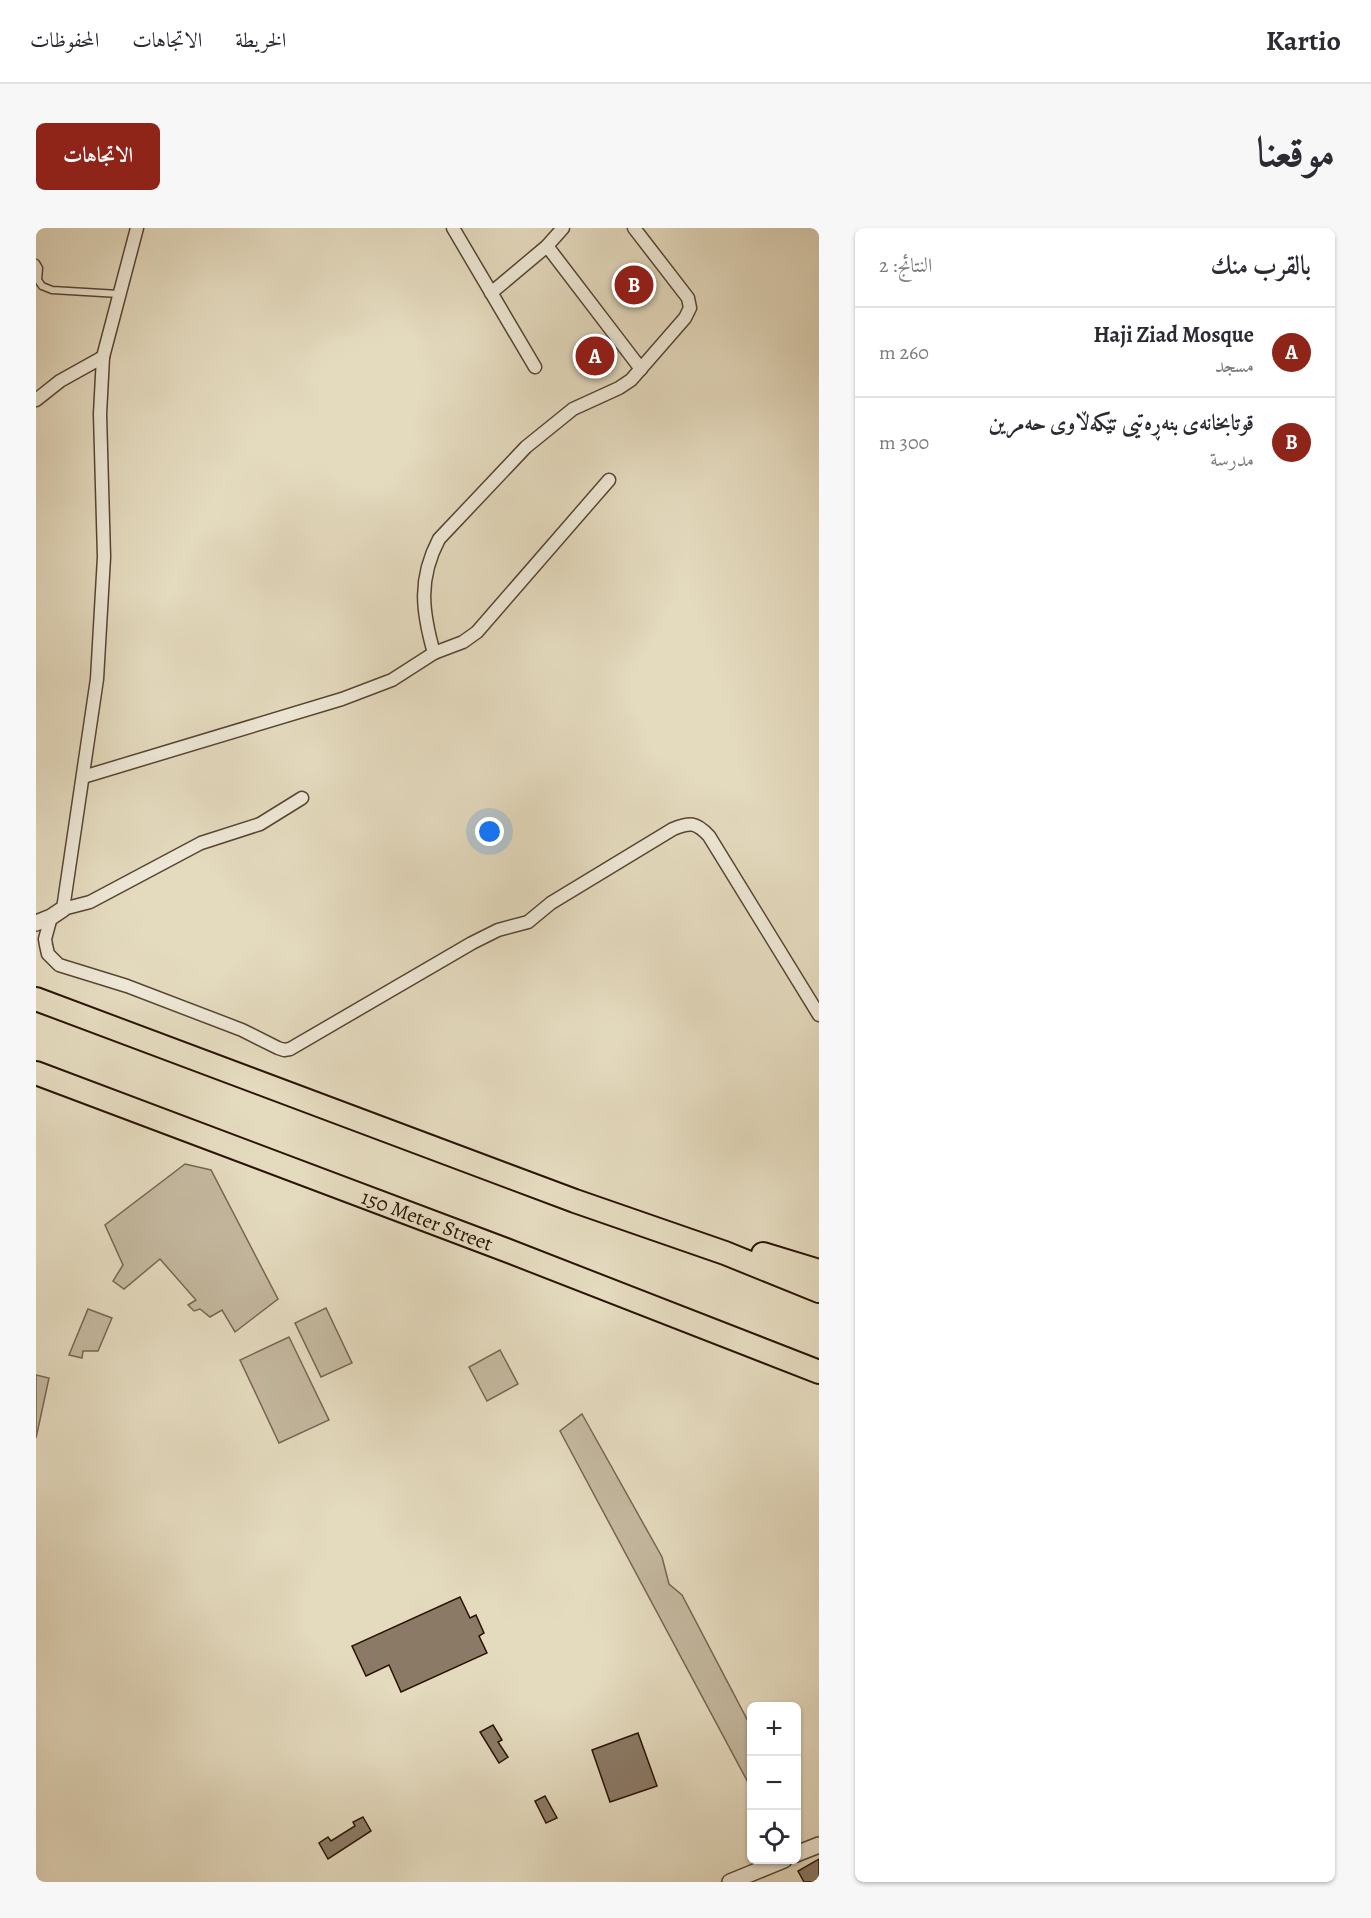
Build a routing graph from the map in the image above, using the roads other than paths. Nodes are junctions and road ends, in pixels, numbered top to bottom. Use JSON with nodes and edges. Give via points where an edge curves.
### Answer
{"nodes":[{"id":1,"x":137,"y":228,"type":"edge"},
{"id":2,"x":453,"y":228,"type":"edge"},
{"id":3,"x":563,"y":228,"type":"edge"},
{"id":4,"x":639,"y":230,"type":"edge"},
{"id":5,"x":548,"y":246,"type":"junction"},
{"id":6,"x":36,"y":263,"type":"edge"},
{"id":7,"x":491,"y":293,"type":"junction"},
{"id":8,"x":120,"y":294,"type":"junction"},
{"id":9,"x":103,"y":357,"type":"junction"},
{"id":10,"x":535,"y":367,"type":"dead end"},
{"id":11,"x":641,"y":369,"type":"junction"},
{"id":12,"x":36,"y":400,"type":"edge"},
{"id":13,"x":609,"y":480,"type":"dead end"},
{"id":14,"x":434,"y":653,"type":"junction"},
{"id":15,"x":83,"y":777,"type":"junction"},
{"id":16,"x":302,"y":798,"type":"dead end"},
{"id":17,"x":57,"y":913,"type":"junction"},
{"id":18,"x":36,"y":923,"type":"edge"},
{"id":19,"x":36,"y":999,"type":"edge"},
{"id":20,"x":819,"y":1016,"type":"edge"},
{"id":21,"x":36,"y":1073,"type":"edge"},
{"id":22,"x":575,"y":1201,"type":"junction"},
{"id":23,"x":819,"y":1271,"type":"edge"},
{"id":24,"x":819,"y":1291,"type":"edge"},
{"id":25,"x":819,"y":1372,"type":"edge"},
{"id":26,"x":819,"y":1845,"type":"edge"},
{"id":27,"x":801,"y":1852,"type":"edge"},
{"id":28,"x":774,"y":1864,"type":"edge"},
{"id":29,"x":730,"y":1882,"type":"edge"}],
"edges":[{"from":1,"to":8,"type":"street"},
{"from":2,"to":7,"type":"street"},
{"from":3,"to":5,"type":"street"},
{"from":4,"to":11,"type":"street","via":[[688,298],[690,308]]},
{"from":5,"to":7,"type":"street"},
{"from":5,"to":11,"type":"street"},
{"from":6,"to":8,"type":"lane","via":[[38,280],[52,290]]},
{"from":7,"to":10,"type":"street"},
{"from":8,"to":9,"type":"street"},
{"from":9,"to":12,"type":"street","via":[[60,381]]},
{"from":9,"to":15,"type":"street","via":[[100,414],[104,556],[97,679]]},
{"from":11,"to":14,"type":"street","via":[[620,388],[573,409],[526,447],[439,539],[423,597]]},
{"from":13,"to":14,"type":"street","via":[[477,632]]},
{"from":14,"to":15,"type":"street","via":[[392,680],[342,699]]},
{"from":15,"to":17,"type":"street"},
{"from":16,"to":17,"type":"street","via":[[260,824],[201,843],[90,902]]},
{"from":17,"to":18,"type":"street"},
{"from":17,"to":20,"type":"street","via":[[45,939],[48,954],[59,965],[127,986],[284,1050],[481,938],[528,922],[551,903],[673,829],[692,824],[709,836]]},
{"from":19,"to":22,"type":"highway"},
{"from":21,"to":25,"type":"highway","name":"150 Meter Street"},
{"from":22,"to":23,"type":"highway"},
{"from":22,"to":24,"type":"highway","via":[[725,1253]]},
{"from":26,"to":27,"type":"street"},
{"from":28,"to":29,"type":"street"}]}
